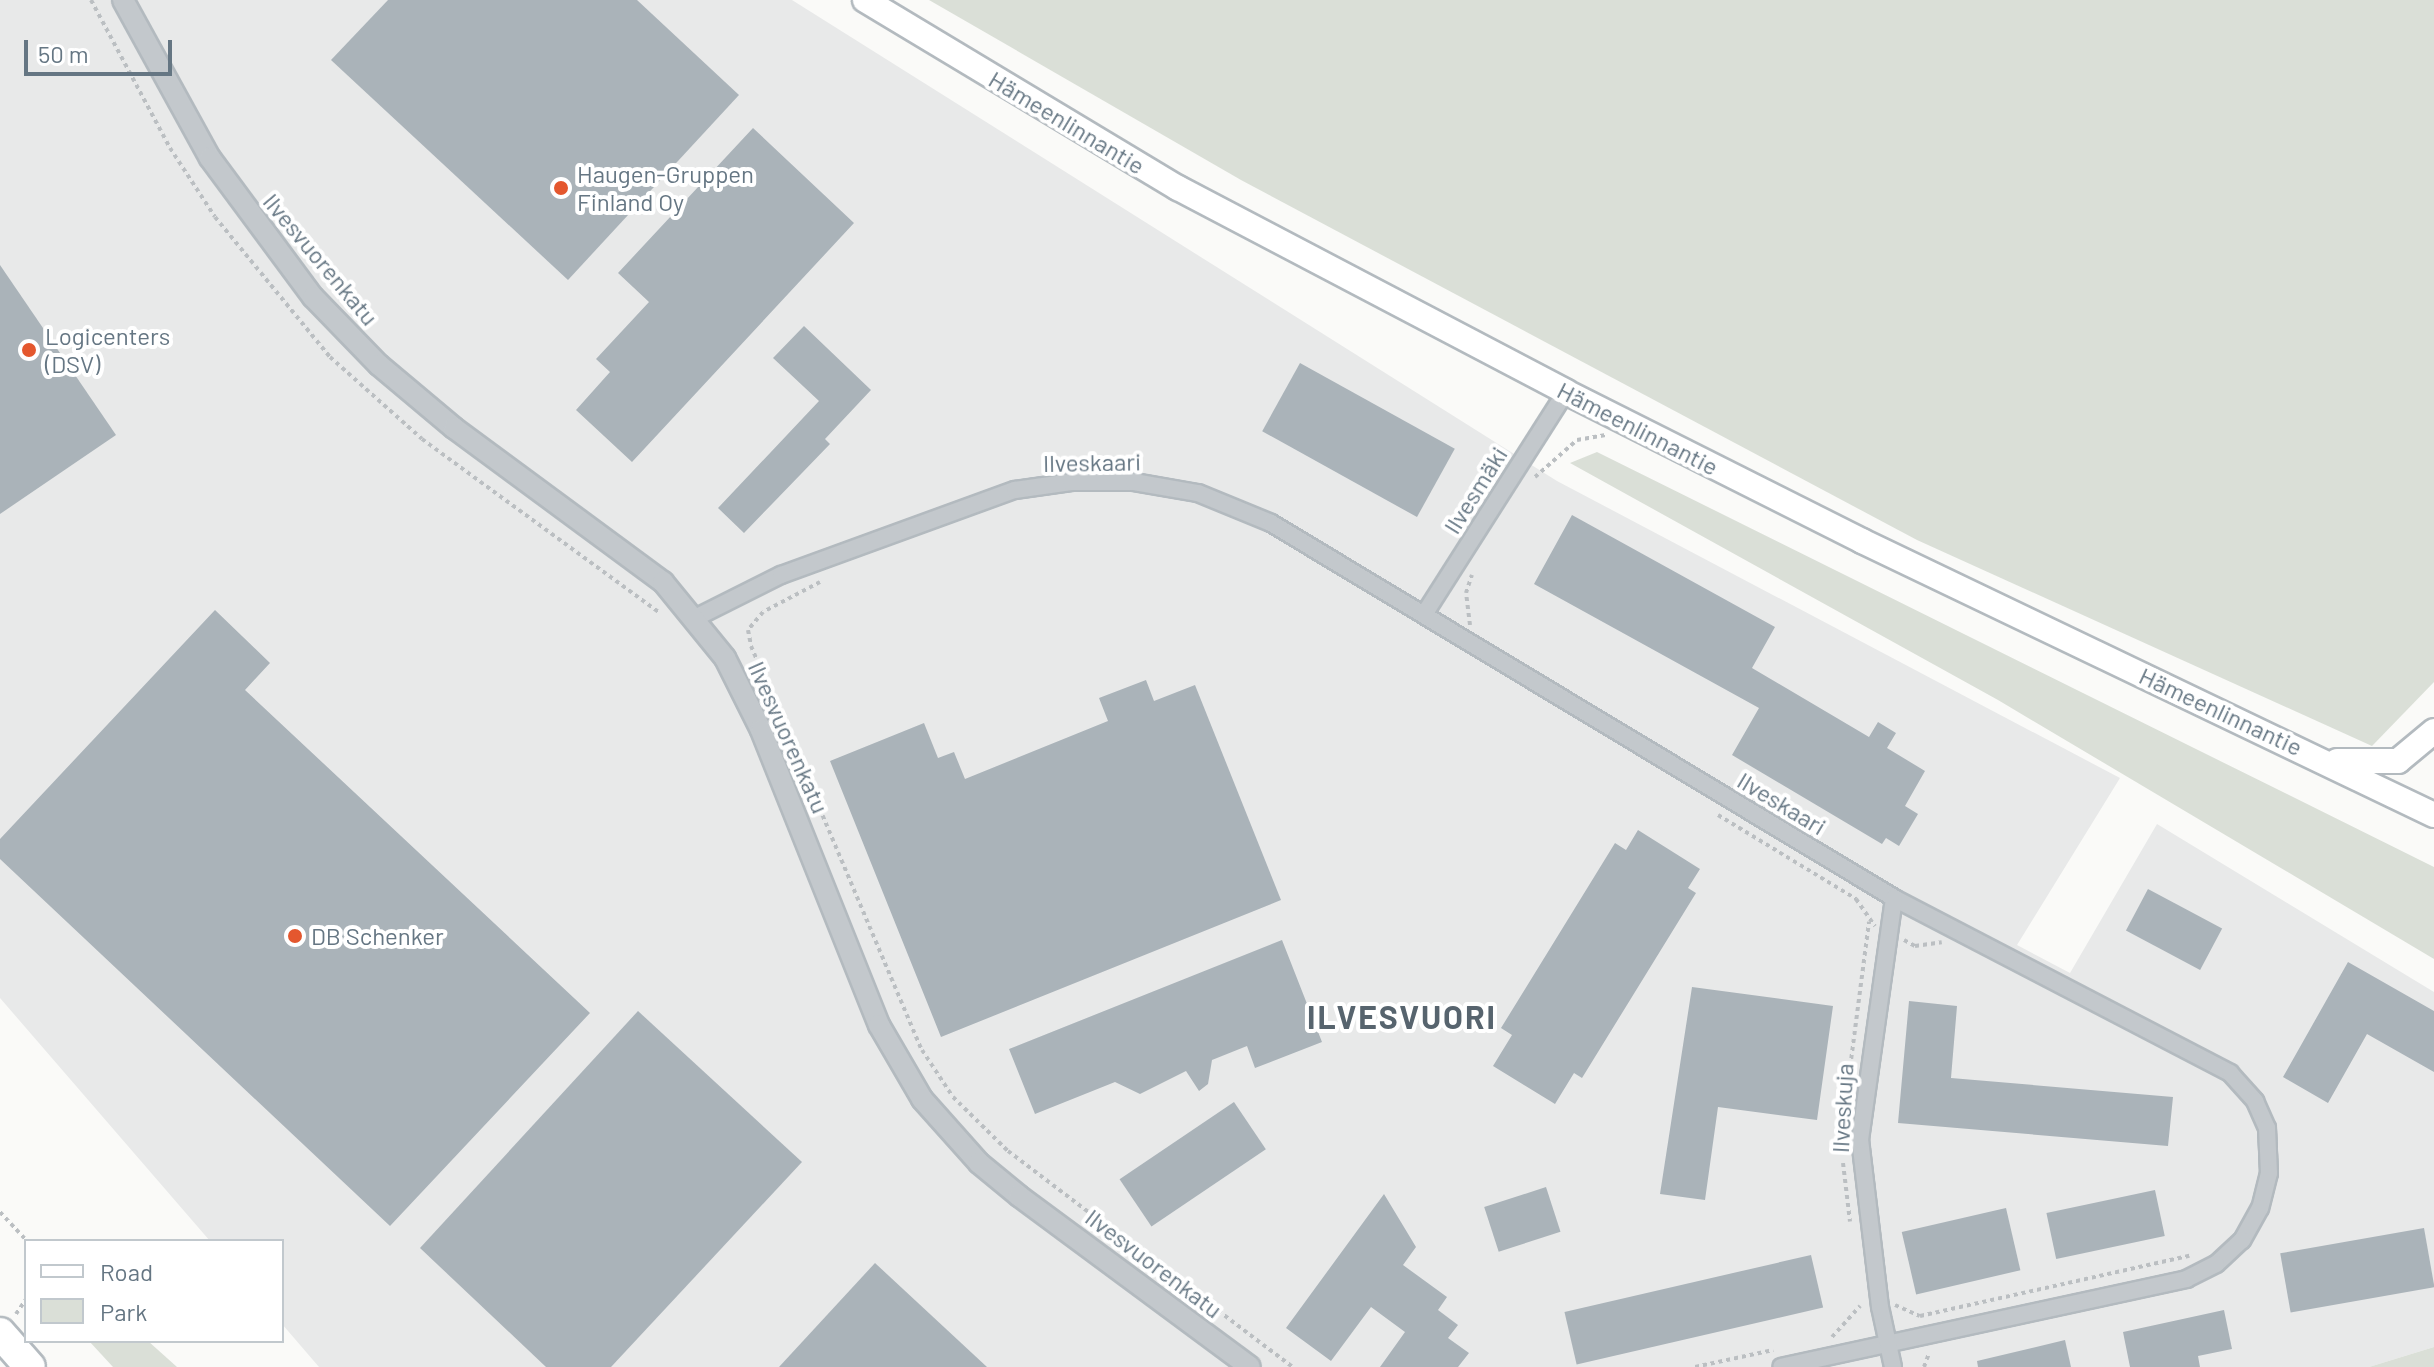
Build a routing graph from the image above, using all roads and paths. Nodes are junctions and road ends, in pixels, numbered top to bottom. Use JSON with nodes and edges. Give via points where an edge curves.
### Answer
{"nodes":[{"id":1,"x":91,"y":0,"type":"edge"},
{"id":2,"x":123,"y":0,"type":"edge"},
{"id":3,"x":865,"y":0,"type":"edge"},
{"id":4,"x":1566,"y":392,"type":"junction"},
{"id":5,"x":1616,"y":417,"type":"junction"},
{"id":6,"x":1528,"y":488,"type":"dead end"},
{"id":7,"x":1477,"y":567,"type":"dead end"},
{"id":8,"x":831,"y":576,"type":"dead end"},
{"id":9,"x":1425,"y":613,"type":"junction"},
{"id":10,"x":695,"y":618,"type":"junction"},
{"id":11,"x":670,"y":623,"type":"dead end"},
{"id":12,"x":1463,"y":636,"type":"junction"},
{"id":13,"x":2434,"y":731,"type":"edge"},
{"id":14,"x":2322,"y":760,"type":"junction"},
{"id":15,"x":1712,"y":812,"type":"dead end"},
{"id":16,"x":2434,"y":815,"type":"edge"},
{"id":17,"x":1894,"y":898,"type":"junction"},
{"id":18,"x":1869,"y":922,"type":"junction"},
{"id":19,"x":1889,"y":932,"type":"junction"},
{"id":20,"x":1944,"y":942,"type":"dead end"},
{"id":21,"x":1842,"y":1127,"type":"dead end"},
{"id":22,"x":1842,"y":1156,"type":"dead end"},
{"id":23,"x":0,"y":1212,"type":"edge"},
{"id":24,"x":1850,"y":1225,"type":"dead end"},
{"id":25,"x":25,"y":1239,"type":"edge"},
{"id":26,"x":2202,"y":1249,"type":"dead end"},
{"id":27,"x":1860,"y":1299,"type":"dead end"},
{"id":28,"x":24,"y":1302,"type":"edge"},
{"id":29,"x":1880,"y":1307,"type":"junction"},
{"id":30,"x":1861,"y":1310,"type":"junction"},
{"id":31,"x":7,"y":1329,"type":"edge"},
{"id":32,"x":1821,"y":1339,"type":"dead end"},
{"id":33,"x":1886,"y":1345,"type":"junction"},
{"id":34,"x":1785,"y":1348,"type":"dead end"},
{"id":35,"x":30,"y":1367,"type":"edge"},
{"id":36,"x":1250,"y":1367,"type":"edge"},
{"id":37,"x":1293,"y":1367,"type":"edge"},
{"id":38,"x":1695,"y":1367,"type":"edge"},
{"id":39,"x":1781,"y":1367,"type":"edge"},
{"id":40,"x":1893,"y":1367,"type":"edge"}],
"edges":[{"from":1,"to":11,"type":"path","via":[[170,148],[215,217],[330,357],[422,439]]},
{"from":2,"to":10,"type":"street","name":"Ilvesvuorenkatu","via":[[210,158],[313,297],[400,383],[627,552]]},
{"from":3,"to":4,"type":"main road","name":"Hämeenlinnantie","via":[[1178,188]]},
{"from":4,"to":5,"type":"main road","name":"Hämeenlinnantie"},
{"from":4,"to":9,"type":"street","name":"Ilvesmäki"},
{"from":5,"to":6,"type":"path","via":[[1605,437],[1577,440],[1554,455]]},
{"from":5,"to":14,"type":"main road","name":"Hämeenlinnantie"},
{"from":7,"to":12,"type":"path","via":[[1466,593],[1471,622]]},
{"from":8,"to":37,"type":"path","via":[[763,612],[748,630],[922,1050],[953,1097],[1008,1151]]},
{"from":9,"to":10,"type":"street","name":"Ilveskaari","via":[[1271,523],[1198,493],[1134,482],[1071,482],[1015,490],[961,506],[781,575]]},
{"from":9,"to":12,"type":"street","name":"Ilveskaari"},
{"from":10,"to":36,"type":"street","name":"Ilvesvuorenkatu","via":[[725,658],[761,730],[879,1025],[922,1099],[979,1163],[1019,1196]]},
{"from":12,"to":17,"type":"street","name":"Ilveskaari"},
{"from":13,"to":14,"type":"main road","via":[[2398,761],[2364,765]]},
{"from":14,"to":16,"type":"main road","name":"Hämeenlinnantie"},
{"from":15,"to":18,"type":"path","via":[[1856,899]]},
{"from":17,"to":19,"type":"street","name":"Ilveskuja"},
{"from":17,"to":33,"type":"street","name":"Ilveskaari","via":[[2230,1073],[2255,1101],[2267,1128],[2269,1173],[2260,1208],[2242,1240],[2216,1264],[2187,1279]]},
{"from":18,"to":19,"type":"path"},
{"from":18,"to":21,"type":"path"},
{"from":19,"to":20,"type":"path","via":[[1915,946]]},
{"from":19,"to":29,"type":"street","name":"Ilveskuja","via":[[1860,1140]]},
{"from":22,"to":24,"type":"path"},
{"from":23,"to":25,"type":"path"},
{"from":26,"to":29,"type":"path","via":[[1920,1316],[1900,1305]]},
{"from":27,"to":30,"type":"path"},
{"from":28,"to":31,"type":"path"},
{"from":29,"to":30,"type":"path"},
{"from":29,"to":33,"type":"street","name":"Ilveskuja"},
{"from":30,"to":32,"type":"path","via":[[1832,1337]]},
{"from":31,"to":35,"type":"highway"},
{"from":33,"to":39,"type":"street","name":"Ilveskaari"},
{"from":33,"to":40,"type":"street","name":"Ilveskuja"},
{"from":34,"to":38,"type":"path"}]}
